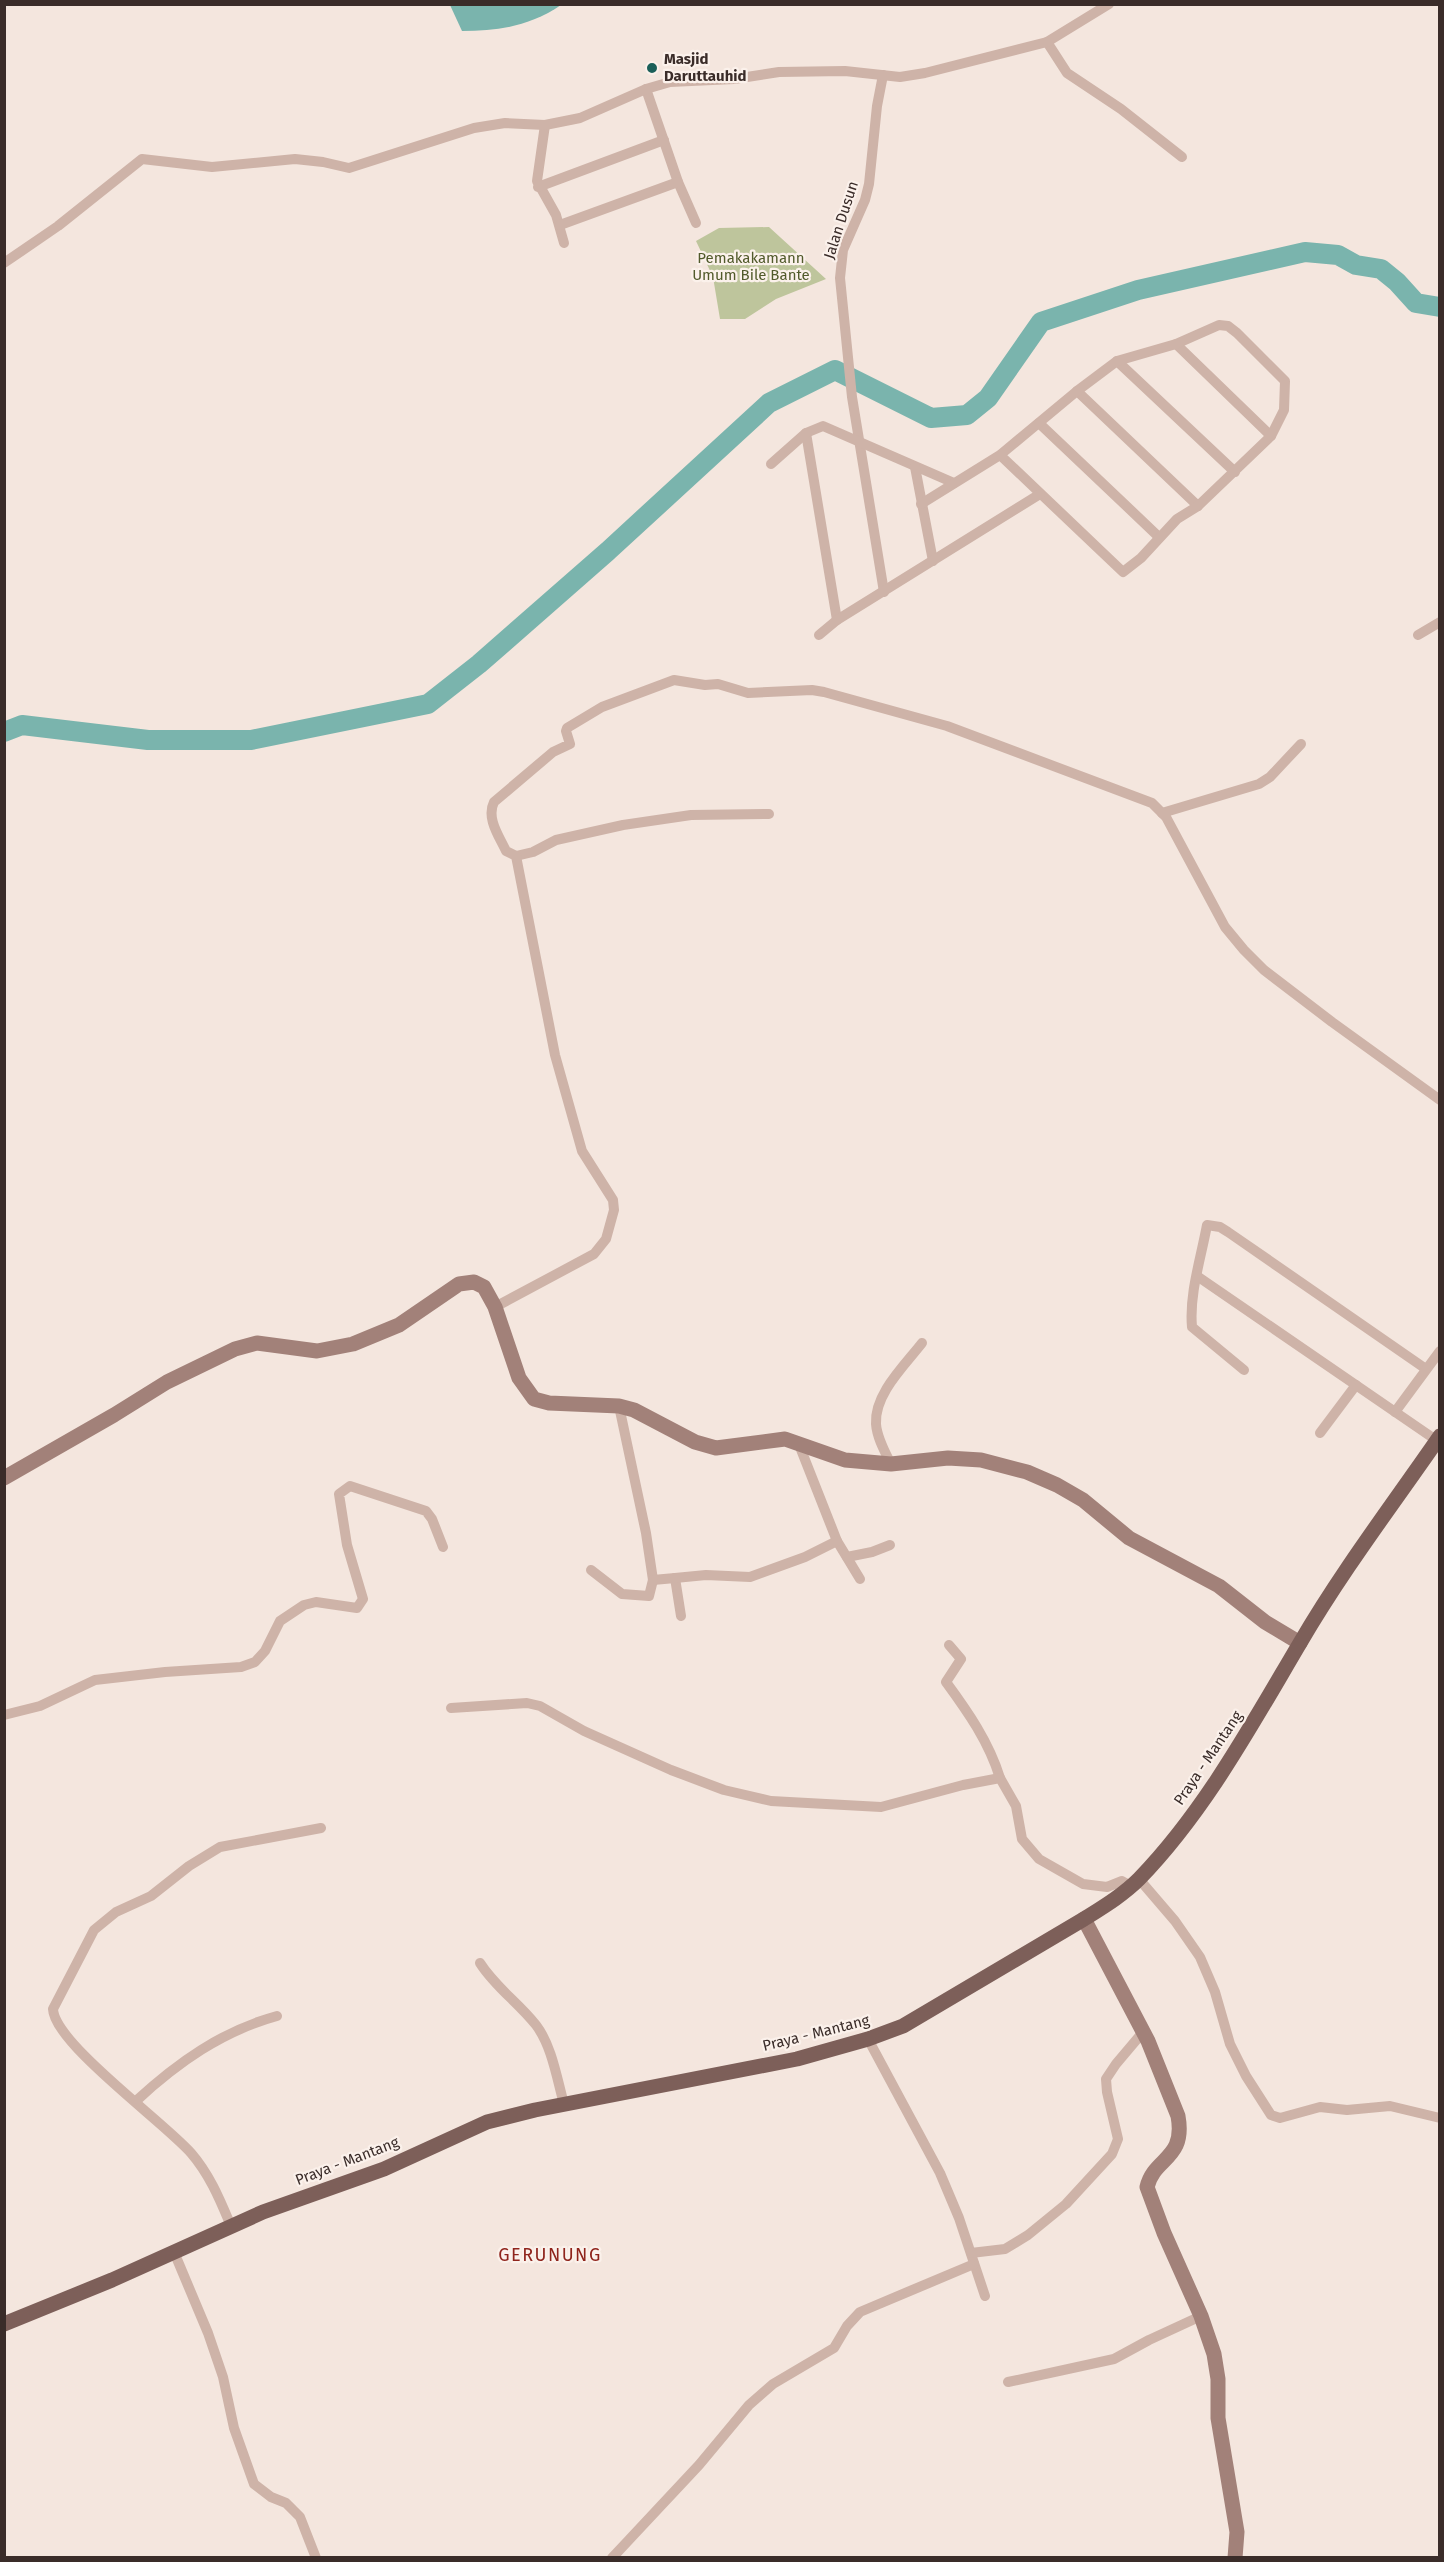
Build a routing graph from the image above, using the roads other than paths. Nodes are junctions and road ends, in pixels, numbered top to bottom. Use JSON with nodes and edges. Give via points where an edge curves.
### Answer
{"nodes":[{"id":1,"x":1109,"y":4,"type":"edge"},
{"id":2,"x":1047,"y":42,"type":"junction"},
{"id":3,"x":883,"y":75,"type":"junction"},
{"id":4,"x":646,"y":89,"type":"junction"},
{"id":5,"x":545,"y":125,"type":"junction"},
{"id":6,"x":664,"y":140,"type":"junction"},
{"id":7,"x":1182,"y":157,"type":"dead end"},
{"id":8,"x":678,"y":182,"type":"junction"},
{"id":9,"x":538,"y":187,"type":"junction"},
{"id":10,"x":696,"y":222,"type":"dead end"},
{"id":11,"x":560,"y":225,"type":"junction"},
{"id":12,"x":564,"y":243,"type":"dead end"},
{"id":13,"x":4,"y":263,"type":"edge"},
{"id":14,"x":1176,"y":344,"type":"junction"},
{"id":15,"x":1118,"y":361,"type":"junction"},
{"id":16,"x":1077,"y":391,"type":"junction"},
{"id":17,"x":1039,"y":423,"type":"junction"},
{"id":18,"x":806,"y":433,"type":"junction"},
{"id":19,"x":1271,"y":436,"type":"junction"},
{"id":20,"x":862,"y":444,"type":"junction"},
{"id":21,"x":1000,"y":455,"type":"junction"},
{"id":22,"x":771,"y":464,"type":"dead end"},
{"id":23,"x":915,"y":467,"type":"junction"},
{"id":24,"x":1235,"y":472,"type":"junction"},
{"id":25,"x":954,"y":483,"type":"junction"},
{"id":26,"x":1040,"y":494,"type":"junction"},
{"id":27,"x":921,"y":504,"type":"junction"},
{"id":28,"x":1198,"y":506,"type":"junction"},
{"id":29,"x":1159,"y":537,"type":"junction"},
{"id":30,"x":933,"y":561,"type":"junction"},
{"id":31,"x":884,"y":592,"type":"junction"},
{"id":32,"x":837,"y":620,"type":"junction"},
{"id":33,"x":1440,"y":622,"type":"edge"},
{"id":34,"x":819,"y":635,"type":"dead end"},
{"id":35,"x":1418,"y":635,"type":"dead end"},
{"id":36,"x":1301,"y":744,"type":"dead end"},
{"id":37,"x":1162,"y":813,"type":"junction"},
{"id":38,"x":769,"y":814,"type":"dead end"},
{"id":39,"x":516,"y":856,"type":"junction"},
{"id":40,"x":1440,"y":1100,"type":"edge"},
{"id":41,"x":1197,"y":1276,"type":"junction"},
{"id":42,"x":495,"y":1307,"type":"junction"},
{"id":43,"x":922,"y":1343,"type":"dead end"},
{"id":44,"x":1440,"y":1351,"type":"edge"},
{"id":45,"x":1426,"y":1369,"type":"junction"},
{"id":46,"x":1244,"y":1370,"type":"dead end"},
{"id":47,"x":1356,"y":1385,"type":"junction"},
{"id":48,"x":619,"y":1406,"type":"junction"},
{"id":49,"x":1395,"y":1412,"type":"junction"},
{"id":50,"x":1320,"y":1433,"type":"dead end"},
{"id":51,"x":1438,"y":1438,"type":"edge"},
{"id":52,"x":798,"y":1442,"type":"junction"},
{"id":53,"x":891,"y":1464,"type":"junction"},
{"id":54,"x":4,"y":1478,"type":"edge"},
{"id":55,"x":837,"y":1541,"type":"junction"},
{"id":56,"x":890,"y":1545,"type":"dead end"},
{"id":57,"x":443,"y":1547,"type":"dead end"},
{"id":58,"x":847,"y":1557,"type":"junction"},
{"id":59,"x":591,"y":1570,"type":"dead end"},
{"id":60,"x":675,"y":1578,"type":"junction"},
{"id":61,"x":860,"y":1579,"type":"dead end"},
{"id":62,"x":653,"y":1580,"type":"junction"},
{"id":63,"x":681,"y":1616,"type":"dead end"},
{"id":64,"x":1300,"y":1642,"type":"junction"},
{"id":65,"x":949,"y":1645,"type":"dead end"},
{"id":66,"x":451,"y":1708,"type":"dead end"},
{"id":67,"x":4,"y":1715,"type":"edge"},
{"id":68,"x":1000,"y":1778,"type":"junction"},
{"id":69,"x":321,"y":1828,"type":"dead end"},
{"id":70,"x":1135,"y":1882,"type":"junction"},
{"id":71,"x":1084,"y":1919,"type":"junction"},
{"id":72,"x":480,"y":1963,"type":"dead end"},
{"id":73,"x":277,"y":2016,"type":"dead end"},
{"id":74,"x":1143,"y":2032,"type":"junction"},
{"id":75,"x":868,"y":2039,"type":"junction"},
{"id":76,"x":136,"y":2101,"type":"junction"},
{"id":77,"x":564,"y":2104,"type":"junction"},
{"id":78,"x":1440,"y":2118,"type":"edge"},
{"id":79,"x":231,"y":2226,"type":"junction"},
{"id":80,"x":174,"y":2252,"type":"junction"},
{"id":81,"x":971,"y":2253,"type":"junction"},
{"id":82,"x":974,"y":2264,"type":"junction"},
{"id":83,"x":985,"y":2296,"type":"dead end"},
{"id":84,"x":1201,"y":2316,"type":"junction"},
{"id":85,"x":4,"y":2324,"type":"edge"},
{"id":86,"x":1008,"y":2382,"type":"dead end"},
{"id":87,"x":316,"y":2558,"type":"edge"},
{"id":88,"x":612,"y":2558,"type":"edge"},
{"id":89,"x":1234,"y":2558,"type":"edge"}],
"edges":[{"from":1,"to":2,"type":"street"},
{"from":2,"to":3,"type":"street","via":[[925,73]]},
{"from":2,"to":7,"type":"street","via":[[1067,73]]},
{"from":3,"to":4,"type":"street","via":[[779,72],[670,82]]},
{"from":3,"to":20,"type":"street","name":"Jalan Dusun","via":[[869,184],[840,264],[852,396]]},
{"from":4,"to":5,"type":"street","via":[[580,118]]},
{"from":4,"to":6,"type":"street"},
{"from":5,"to":9,"type":"street"},
{"from":5,"to":13,"type":"street","via":[[505,123],[474,128],[346,169],[295,159],[212,167],[142,159]]},
{"from":6,"to":8,"type":"street"},
{"from":6,"to":9,"type":"street"},
{"from":8,"to":10,"type":"street"},
{"from":8,"to":11,"type":"street"},
{"from":9,"to":11,"type":"street"},
{"from":11,"to":12,"type":"street"},
{"from":14,"to":15,"type":"street"},
{"from":14,"to":19,"type":"street"},
{"from":14,"to":19,"type":"street","via":[[1219,325],[1237,333],[1285,381],[1284,411]]},
{"from":15,"to":16,"type":"street"},
{"from":15,"to":24,"type":"street"},
{"from":16,"to":17,"type":"street"},
{"from":16,"to":28,"type":"street"},
{"from":17,"to":21,"type":"street"},
{"from":17,"to":29,"type":"street"},
{"from":18,"to":20,"type":"street","via":[[823,426]]},
{"from":18,"to":22,"type":"street"},
{"from":18,"to":32,"type":"street"},
{"from":19,"to":24,"type":"street"},
{"from":20,"to":23,"type":"street"},
{"from":20,"to":31,"type":"street","name":"Jalan Dusun"},
{"from":21,"to":25,"type":"street"},
{"from":21,"to":26,"type":"street"},
{"from":23,"to":25,"type":"street"},
{"from":23,"to":27,"type":"street"},
{"from":24,"to":28,"type":"street"},
{"from":25,"to":27,"type":"street"},
{"from":26,"to":29,"type":"street","via":[[1123,572]]},
{"from":26,"to":30,"type":"street"},
{"from":27,"to":30,"type":"street"},
{"from":28,"to":29,"type":"street"},
{"from":30,"to":31,"type":"street"},
{"from":31,"to":32,"type":"street"},
{"from":32,"to":34,"type":"street"},
{"from":33,"to":35,"type":"street"},
{"from":36,"to":37,"type":"street","via":[[1259,784]]},
{"from":37,"to":39,"type":"street","via":[[1143,798],[947,726],[824,692],[748,693],[718,684],[674,680],[602,706],[567,728],[570,744],[553,753],[494,802],[491,818],[506,851]]},
{"from":37,"to":40,"type":"street","via":[[1225,927],[1244,950],[1264,970]]},
{"from":38,"to":39,"type":"street","via":[[691,815],[623,825],[567,837]]},
{"from":39,"to":42,"type":"street","via":[[555,1055],[582,1151],[613,1200],[614,1210],[606,1239],[594,1254]]},
{"from":41,"to":45,"type":"street","via":[[1207,1225],[1220,1227]]},
{"from":41,"to":46,"type":"street","via":[[1192,1327]]},
{"from":41,"to":47,"type":"street"},
{"from":42,"to":48,"type":"street","via":[[519,1378],[534,1399]]},
{"from":42,"to":54,"type":"street","via":[[484,1287],[467,1281],[399,1325],[353,1344],[317,1351],[265,1344],[235,1349],[167,1382]]},
{"from":43,"to":53,"type":"street","via":[[882,1400],[877,1416],[878,1433]]},
{"from":44,"to":45,"type":"street"},
{"from":45,"to":49,"type":"street"},
{"from":47,"to":49,"type":"street"},
{"from":47,"to":50,"type":"street"},
{"from":48,"to":52,"type":"street","via":[[647,1415],[707,1446],[734,1447],[775,1439]]},
{"from":48,"to":62,"type":"street"},
{"from":49,"to":51,"type":"street"},
{"from":51,"to":64,"type":"main road","name":"Praya - Mantang"},
{"from":52,"to":53,"type":"street","via":[[845,1460]]},
{"from":52,"to":55,"type":"street"},
{"from":53,"to":64,"type":"street","via":[[948,1458],[981,1460],[1027,1472],[1083,1500],[1129,1538],[1219,1586],[1265,1622]]},
{"from":55,"to":58,"type":"street"},
{"from":55,"to":60,"type":"street","via":[[754,1576]]},
{"from":56,"to":58,"type":"street"},
{"from":57,"to":67,"type":"street","via":[[426,1511],[350,1486],[344,1488],[339,1494],[347,1545],[363,1599],[357,1608],[316,1602],[304,1605],[280,1621],[255,1662],[241,1667],[95,1680],[40,1706]]},
{"from":58,"to":61,"type":"street"},
{"from":59,"to":62,"type":"street","via":[[627,1595],[649,1596]]},
{"from":60,"to":62,"type":"street"},
{"from":60,"to":63,"type":"street"},
{"from":64,"to":70,"type":"main road","name":"Praya - Mantang","via":[[1269,1699],[1202,1800]]},
{"from":65,"to":68,"type":"street","via":[[961,1658],[946,1682],[977,1726]]},
{"from":66,"to":68,"type":"street","via":[[527,1703],[540,1706],[592,1735],[671,1770],[724,1790],[771,1801],[881,1807]]},
{"from":68,"to":70,"type":"street","via":[[1016,1806],[1022,1839],[1039,1859],[1083,1884],[1107,1887],[1122,1881]]},
{"from":69,"to":76,"type":"street","via":[[213,1850],[162,1888],[116,1912],[94,1930],[57,1999],[53,2015],[63,2033]]},
{"from":70,"to":71,"type":"main road","name":"Praya - Mantang"},
{"from":70,"to":78,"type":"street","via":[[1175,1921],[1200,1957],[1230,2044],[1245,2076],[1271,2115],[1280,2118],[1320,2107],[1347,2110],[1390,2106]]},
{"from":71,"to":74,"type":"street"},
{"from":71,"to":75,"type":"main road","name":"Praya - Mantang","via":[[903,2026]]},
{"from":72,"to":77,"type":"street","via":[[496,1986],[542,2034]]},
{"from":73,"to":76,"type":"street","via":[[230,2033],[182,2061]]},
{"from":74,"to":81,"type":"street","via":[[1106,2079],[1118,2139],[1112,2154],[1078,2192],[1028,2235],[1005,2249]]},
{"from":74,"to":84,"type":"street","via":[[1180,2126],[1175,2148],[1151,2176],[1147,2187]]},
{"from":75,"to":77,"type":"main road","name":"Praya - Mantang","via":[[797,2059]]},
{"from":75,"to":81,"type":"street","via":[[940,2173]]},
{"from":76,"to":79,"type":"street","via":[[204,2169]]},
{"from":77,"to":79,"type":"main road","name":"Praya - Mantang","via":[[487,2122],[384,2169]]},
{"from":79,"to":80,"type":"main road","name":"Praya - Mantang"},
{"from":80,"to":85,"type":"main road","name":"Praya - Mantang"},
{"from":80,"to":87,"type":"street","via":[[223,2377],[234,2428],[254,2484],[286,2503],[300,2517]]},
{"from":81,"to":82,"type":"street"},
{"from":82,"to":83,"type":"street"},
{"from":82,"to":88,"type":"street","via":[[860,2312],[834,2348],[773,2384],[749,2405]]},
{"from":84,"to":86,"type":"street","via":[[1114,2359]]},
{"from":84,"to":89,"type":"street","via":[[1217,2365],[1218,2418],[1237,2532]]}]}
